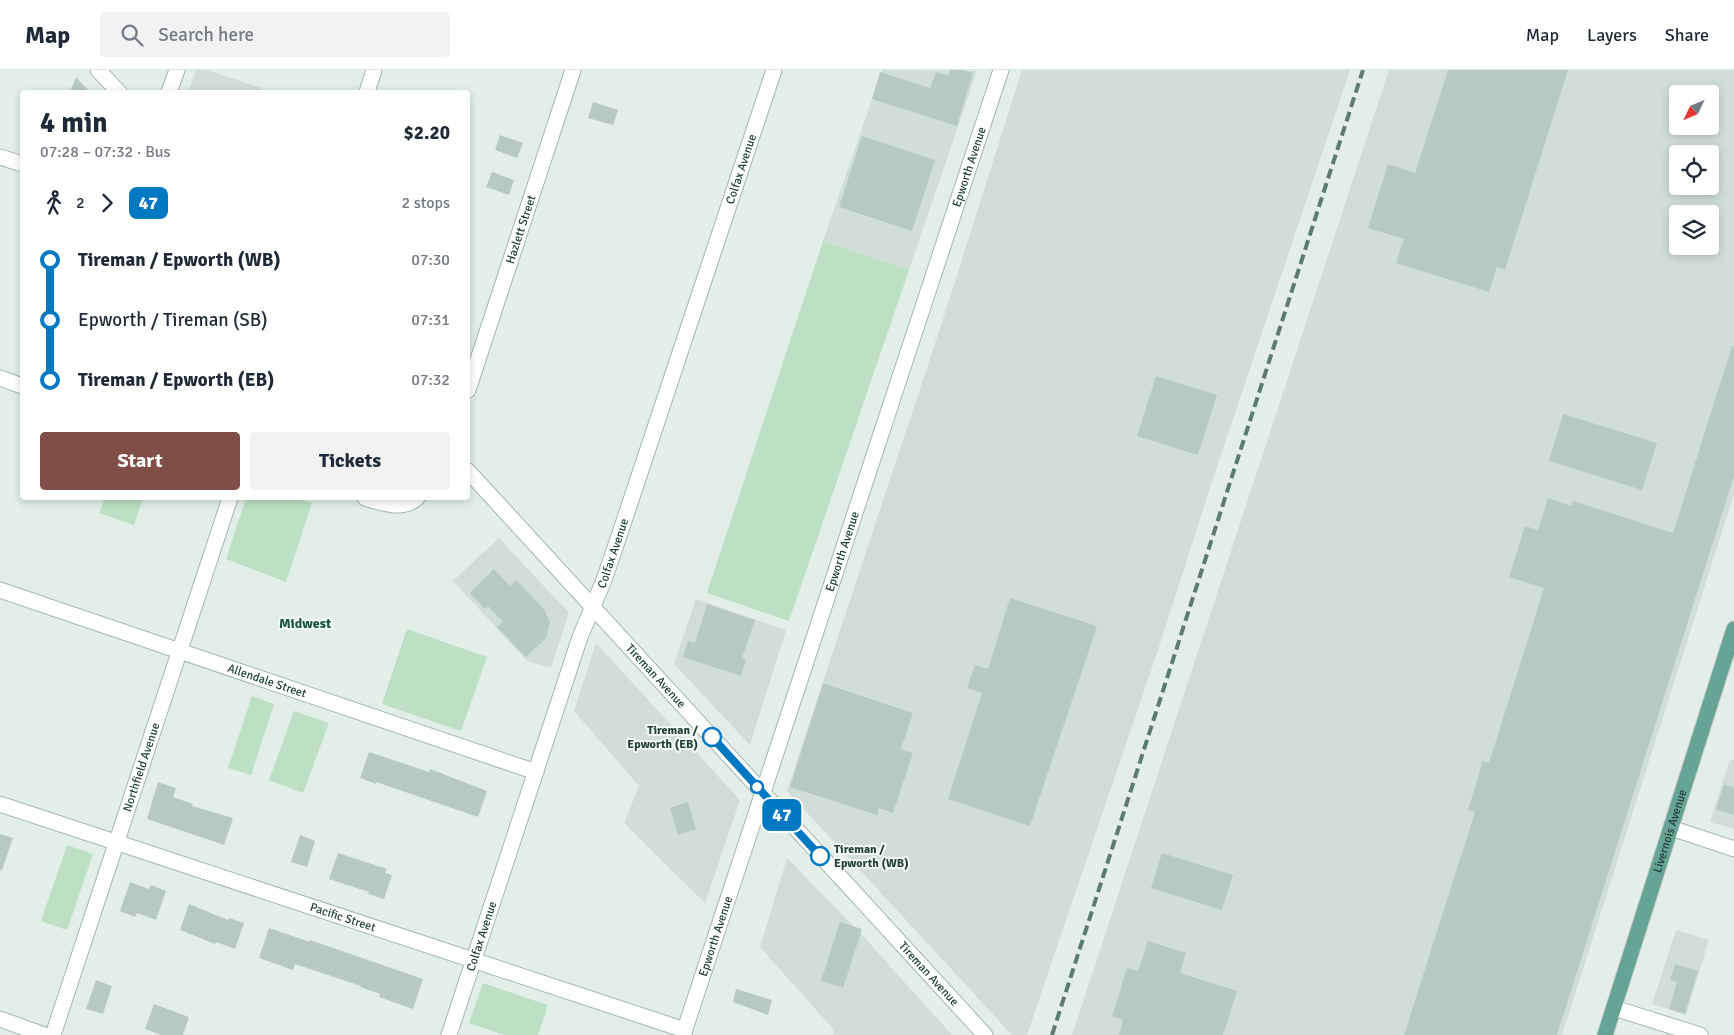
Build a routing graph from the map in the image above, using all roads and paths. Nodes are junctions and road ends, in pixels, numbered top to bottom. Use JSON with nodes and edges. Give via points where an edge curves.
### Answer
{"nodes":[{"id":1,"x":98,"y":70,"type":"edge"},
{"id":2,"x":177,"y":70,"type":"edge"},
{"id":3,"x":374,"y":70,"type":"edge"},
{"id":4,"x":573,"y":70,"type":"edge"},
{"id":5,"x":774,"y":70,"type":"edge"},
{"id":6,"x":1001,"y":70,"type":"edge"},
{"id":7,"x":117,"y":90,"type":"edge"},
{"id":8,"x":170,"y":90,"type":"edge"},
{"id":9,"x":368,"y":90,"type":"edge"},
{"id":10,"x":0,"y":157,"type":"edge"},
{"id":11,"x":20,"y":163,"type":"edge"},
{"id":12,"x":0,"y":378,"type":"edge"},
{"id":13,"x":470,"y":384,"type":"edge"},
{"id":14,"x":20,"y":385,"type":"edge"},
{"id":15,"x":470,"y":473,"type":"edge"},
{"id":16,"x":229,"y":500,"type":"edge"},
{"id":17,"x":372,"y":500,"type":"edge"},
{"id":18,"x":414,"y":500,"type":"edge"},
{"id":19,"x":0,"y":590,"type":"edge"},
{"id":20,"x":593,"y":607,"type":"junction"},
{"id":21,"x":1732,"y":639,"type":"edge"},
{"id":22,"x":180,"y":651,"type":"junction"},
{"id":23,"x":536,"y":772,"type":"junction"},
{"id":24,"x":763,"y":794,"type":"junction"},
{"id":25,"x":0,"y":804,"type":"edge"},
{"id":26,"x":1671,"y":828,"type":"junction"},
{"id":27,"x":116,"y":844,"type":"junction"},
{"id":28,"x":1734,"y":849,"type":"edge"},
{"id":29,"x":473,"y":961,"type":"junction"},
{"id":30,"x":1614,"y":1008,"type":"junction"},
{"id":31,"x":0,"y":1019,"type":"edge"},
{"id":32,"x":684,"y":1033,"type":"edge"},
{"id":33,"x":44,"y":1035,"type":"edge"},
{"id":34,"x":53,"y":1035,"type":"edge"},
{"id":35,"x":449,"y":1035,"type":"edge"},
{"id":36,"x":985,"y":1035,"type":"edge"},
{"id":37,"x":1605,"y":1035,"type":"edge"},
{"id":38,"x":1700,"y":1035,"type":"edge"}],
"edges":[{"from":1,"to":7,"type":"street"},
{"from":2,"to":8,"type":"street"},
{"from":3,"to":9,"type":"street"},
{"from":4,"to":13,"type":"street","name":"Hazlett Street"},
{"from":5,"to":20,"type":"street","name":"Colfax Avenue"},
{"from":6,"to":24,"type":"street","name":"Epworth Avenue"},
{"from":10,"to":11,"type":"street"},
{"from":12,"to":14,"type":"street"},
{"from":15,"to":20,"type":"street","name":"Tireman Avenue"},
{"from":16,"to":22,"type":"street","name":"Northfield Avenue"},
{"from":17,"to":18,"type":"street","via":[[390,505]]},
{"from":19,"to":22,"type":"street","name":"Allendale Street"},
{"from":20,"to":23,"type":"street","name":"Colfax Avenue"},
{"from":20,"to":24,"type":"street","name":"Tireman Avenue"},
{"from":21,"to":26,"type":"main road","name":"Livernois Avenue"},
{"from":22,"to":23,"type":"street","name":"Allendale Street"},
{"from":22,"to":27,"type":"street","name":"Northfield Avenue"},
{"from":23,"to":29,"type":"street","name":"Colfax Avenue"},
{"from":24,"to":32,"type":"street","name":"Epworth Avenue"},
{"from":24,"to":36,"type":"street","name":"Tireman Avenue"},
{"from":25,"to":27,"type":"street","name":"Pacific Street"},
{"from":26,"to":28,"type":"street"},
{"from":26,"to":30,"type":"main road","name":"Livernois Avenue"},
{"from":27,"to":29,"type":"street","name":"Pacific Street"},
{"from":27,"to":34,"type":"street","name":"Northfield Avenue"},
{"from":29,"to":32,"type":"street","name":"Pacific Street"},
{"from":29,"to":35,"type":"street","name":"Colfax Avenue"},
{"from":30,"to":37,"type":"main road","name":"Livernois Avenue"},
{"from":30,"to":38,"type":"street"},
{"from":31,"to":33,"type":"street"}]}
